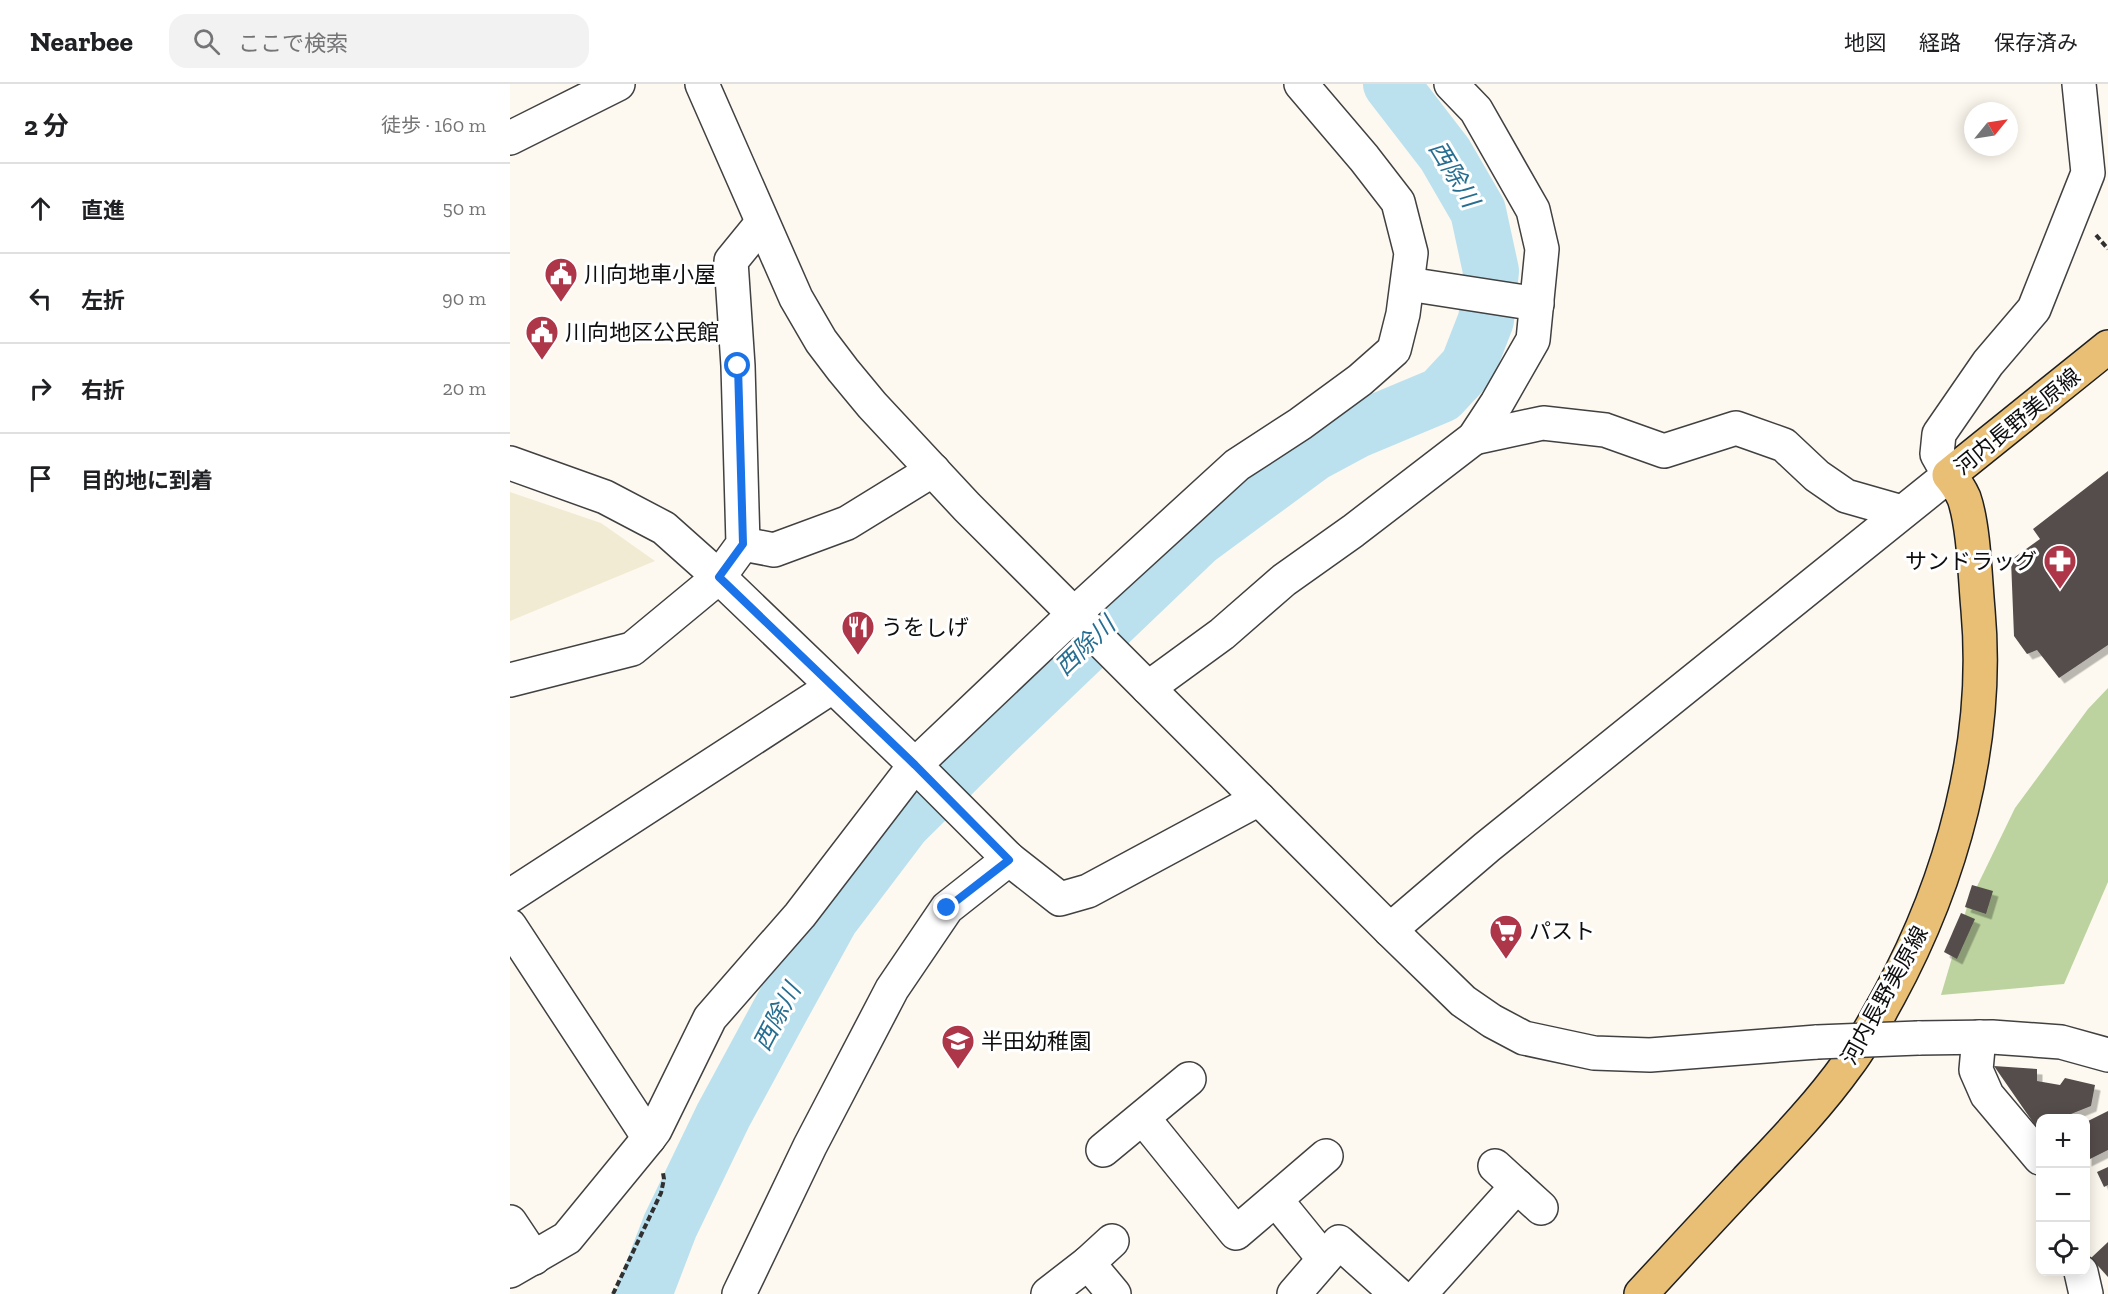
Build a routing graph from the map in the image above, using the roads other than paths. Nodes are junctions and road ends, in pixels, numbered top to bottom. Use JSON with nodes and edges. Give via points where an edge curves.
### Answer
{"nodes":[{"id":1,"x":618,"y":84,"type":"edge"},
{"id":2,"x":702,"y":84,"type":"edge"},
{"id":3,"x":1301,"y":84,"type":"edge"},
{"id":4,"x":1451,"y":84,"type":"edge"},
{"id":5,"x":2079,"y":84,"type":"edge"},
{"id":6,"x":510,"y":138,"type":"edge"},
{"id":7,"x":2098,"y":167,"type":"edge"},
{"id":8,"x":2108,"y":200,"type":"edge"},
{"id":9,"x":762,"y":222,"type":"junction"},
{"id":10,"x":1412,"y":285,"type":"junction"},
{"id":11,"x":1533,"y":304,"type":"junction"},
{"id":12,"x":2108,"y":347,"type":"edge"},
{"id":13,"x":1474,"y":438,"type":"junction"},
{"id":14,"x":510,"y":463,"type":"edge"},
{"id":15,"x":933,"y":470,"type":"junction"},
{"id":16,"x":1949,"y":475,"type":"junction"},
{"id":17,"x":1902,"y":512,"type":"junction"},
{"id":18,"x":743,"y":544,"type":"junction"},
{"id":19,"x":719,"y":577,"type":"junction"},
{"id":20,"x":1078,"y":618,"type":"junction"},
{"id":21,"x":510,"y":680,"type":"edge"},
{"id":22,"x":832,"y":687,"type":"junction"},
{"id":23,"x":1148,"y":687,"type":"junction"},
{"id":24,"x":923,"y":773,"type":"junction"},
{"id":25,"x":1259,"y":799,"type":"junction"},
{"id":26,"x":1002,"y":852,"type":"junction"},
{"id":27,"x":510,"y":896,"type":"edge"},
{"id":28,"x":510,"y":926,"type":"edge"},
{"id":29,"x":1390,"y":930,"type":"junction"},
{"id":30,"x":1979,"y":1037,"type":"junction"},
{"id":31,"x":2108,"y":1055,"type":"edge"},
{"id":32,"x":1189,"y":1079,"type":"dead end"},
{"id":33,"x":1143,"y":1118,"type":"junction"},
{"id":34,"x":644,"y":1145,"type":"junction"},
{"id":35,"x":1103,"y":1150,"type":"dead end"},
{"id":36,"x":2036,"y":1153,"type":"edge"},
{"id":37,"x":1326,"y":1156,"type":"dead end"},
{"id":38,"x":1276,"y":1200,"type":"junction"},
{"id":39,"x":1541,"y":1208,"type":"dead end"},
{"id":40,"x":510,"y":1222,"type":"edge"},
{"id":41,"x":1112,"y":1241,"type":"dead end"},
{"id":42,"x":1324,"y":1259,"type":"junction"},
{"id":43,"x":1088,"y":1263,"type":"junction"},
{"id":44,"x":522,"y":1264,"type":"edge"},
{"id":45,"x":2082,"y":1276,"type":"edge"},
{"id":46,"x":739,"y":1294,"type":"edge"},
{"id":47,"x":1048,"y":1294,"type":"edge"},
{"id":48,"x":1114,"y":1294,"type":"edge"},
{"id":49,"x":1294,"y":1294,"type":"edge"},
{"id":50,"x":1397,"y":1294,"type":"edge"},
{"id":51,"x":1420,"y":1294,"type":"edge"},
{"id":52,"x":1641,"y":1294,"type":"edge"},
{"id":53,"x":2086,"y":1294,"type":"edge"}],
"edges":[{"from":1,"to":6,"type":"street"},
{"from":2,"to":9,"type":"street"},
{"from":3,"to":10,"type":"street","via":[[1398,202],[1411,253]]},
{"from":4,"to":11,"type":"street","via":[[1476,110],[1533,210],[1542,249]]},
{"from":5,"to":7,"type":"street"},
{"from":7,"to":8,"type":"street"},
{"from":7,"to":16,"type":"street","via":[[2034,309],[1988,363],[1939,434],[1936,454]]},
{"from":9,"to":15,"type":"street","via":[[796,298],[821,340],[872,405]]},
{"from":9,"to":18,"type":"street","via":[[731,261]]},
{"from":10,"to":11,"type":"street"},
{"from":10,"to":20,"type":"street","via":[[1394,350],[1360,381],[1237,465]]},
{"from":11,"to":13,"type":"street","via":[[1533,340]]},
{"from":12,"to":16,"type":"main road","name":"河内長野美原線"},
{"from":13,"to":17,"type":"street","via":[[1543,423],[1605,430],[1664,451],[1736,428],[1784,445],[1846,496]]},
{"from":13,"to":23,"type":"street"},
{"from":14,"to":19,"type":"street","via":[[605,497],[664,528]]},
{"from":15,"to":18,"type":"street","via":[[847,524],[774,550]]},
{"from":15,"to":20,"type":"street"},
{"from":16,"to":17,"type":"street"},
{"from":16,"to":52,"type":"main road","name":"河内長野美原線","via":[[1967,509],[1982,646],[1975,743],[1947,865],[1911,956],[1848,1064],[1797,1127]]},
{"from":17,"to":29,"type":"street"},
{"from":18,"to":19,"type":"street"},
{"from":19,"to":21,"type":"street","via":[[632,649]]},
{"from":19,"to":22,"type":"street"},
{"from":20,"to":23,"type":"street"},
{"from":20,"to":24,"type":"street"},
{"from":22,"to":24,"type":"street"},
{"from":22,"to":27,"type":"street"},
{"from":23,"to":25,"type":"street"},
{"from":24,"to":26,"type":"street"},
{"from":24,"to":34,"type":"street","via":[[710,1018]]},
{"from":25,"to":26,"type":"street","via":[[1088,891],[1060,899]]},
{"from":25,"to":29,"type":"street"},
{"from":26,"to":46,"type":"street","via":[[947,908],[892,989]]},
{"from":28,"to":34,"type":"street"},
{"from":29,"to":30,"type":"street","bridge":true,"via":[[1463,1001],[1492,1022],[1524,1038],[1594,1053],[1650,1055],[1817,1042]]},
{"from":30,"to":31,"type":"street","via":[[2061,1042]]},
{"from":30,"to":36,"type":"street","via":[[1976,1070],[1987,1095]]},
{"from":32,"to":33,"type":"street"},
{"from":33,"to":35,"type":"street"},
{"from":33,"to":38,"type":"street","via":[[1236,1233]]},
{"from":34,"to":44,"type":"street","via":[[567,1238]]},
{"from":37,"to":38,"type":"street"},
{"from":38,"to":42,"type":"street"},
{"from":39,"to":51,"type":"street","via":[[1506,1176]]},
{"from":40,"to":44,"type":"street"},
{"from":41,"to":43,"type":"street"},
{"from":42,"to":49,"type":"street"},
{"from":42,"to":50,"type":"street","via":[[1339,1242]]},
{"from":43,"to":47,"type":"street"},
{"from":43,"to":48,"type":"street"},
{"from":45,"to":53,"type":"street"}]}
